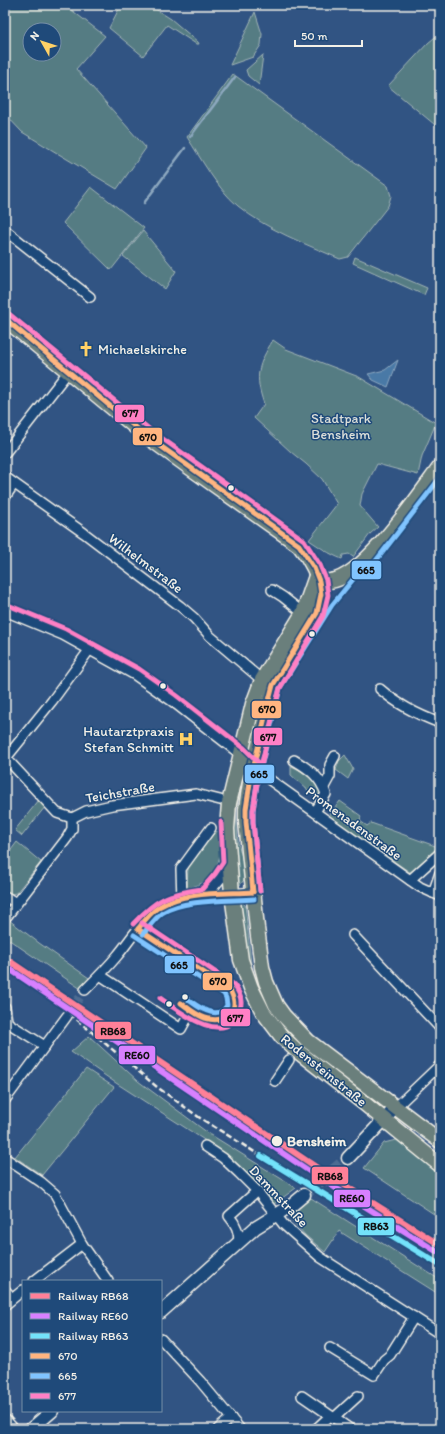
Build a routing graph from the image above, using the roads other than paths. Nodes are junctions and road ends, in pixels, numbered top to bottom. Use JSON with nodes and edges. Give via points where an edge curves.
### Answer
{"nodes":[{"id":1,"x":5,"y":230,"type":"edge"},
{"id":2,"x":90,"y":297,"type":"dead end"},
{"id":3,"x":5,"y":318,"type":"edge"},
{"id":4,"x":68,"y":372,"type":"junction"},
{"id":5,"x":5,"y":453,"type":"edge"},
{"id":6,"x":440,"y":467,"type":"edge"},
{"id":7,"x":5,"y":477,"type":"edge"},
{"id":8,"x":14,"y":484,"type":"junction"},
{"id":9,"x":5,"y":496,"type":"edge"},
{"id":10,"x":350,"y":572,"type":"junction"},
{"id":11,"x":316,"y":576,"type":"junction"},
{"id":12,"x":272,"y":590,"type":"dead end"},
{"id":13,"x":5,"y":611,"type":"edge"},
{"id":14,"x":303,"y":613,"type":"junction"},
{"id":15,"x":317,"y":613,"type":"junction"},
{"id":16,"x":90,"y":649,"type":"junction"},
{"id":17,"x":262,"y":680,"type":"junction"},
{"id":18,"x":380,"y":689,"type":"dead end"},
{"id":19,"x":440,"y":723,"type":"edge"},
{"id":20,"x":240,"y":754,"type":"junction"},
{"id":21,"x":334,"y":756,"type":"dead end"},
{"id":22,"x":5,"y":757,"type":"edge"},
{"id":23,"x":294,"y":760,"type":"dead end"},
{"id":24,"x":254,"y":768,"type":"junction"},
{"id":25,"x":324,"y":787,"type":"junction"},
{"id":26,"x":220,"y":800,"type":"dead end"},
{"id":27,"x":315,"y":812,"type":"junction"},
{"id":28,"x":72,"y":818,"type":"junction"},
{"id":29,"x":211,"y":828,"type":"dead end"},
{"id":30,"x":440,"y":853,"type":"edge"},
{"id":31,"x":230,"y":864,"type":"junction"},
{"id":32,"x":440,"y":873,"type":"edge"},
{"id":33,"x":413,"y":878,"type":"junction"},
{"id":34,"x":253,"y":892,"type":"junction"},
{"id":35,"x":232,"y":894,"type":"junction"},
{"id":36,"x":436,"y":895,"type":"edge"},
{"id":37,"x":5,"y":896,"type":"edge"},
{"id":38,"x":206,"y":896,"type":"junction"},
{"id":39,"x":182,"y":899,"type":"junction"},
{"id":40,"x":16,"y":904,"type":"junction"},
{"id":41,"x":6,"y":916,"type":"dead end"},
{"id":42,"x":352,"y":935,"type":"dead end"},
{"id":43,"x":100,"y":975,"type":"junction"},
{"id":44,"x":85,"y":990,"type":"tunnel mouth"},
{"id":45,"x":5,"y":1007,"type":"edge"},
{"id":46,"x":191,"y":1011,"type":"dead end"},
{"id":47,"x":67,"y":1016,"type":"tunnel mouth"},
{"id":48,"x":6,"y":1021,"type":"edge"},
{"id":49,"x":440,"y":1028,"type":"edge"},
{"id":50,"x":45,"y":1046,"type":"junction"},
{"id":51,"x":289,"y":1060,"type":"dead end"},
{"id":52,"x":440,"y":1065,"type":"edge"},
{"id":53,"x":275,"y":1081,"type":"dead end"},
{"id":54,"x":5,"y":1100,"type":"edge"},
{"id":55,"x":396,"y":1107,"type":"junction"},
{"id":56,"x":384,"y":1119,"type":"junction"},
{"id":57,"x":440,"y":1140,"type":"edge"},
{"id":58,"x":206,"y":1146,"type":"dead end"},
{"id":59,"x":5,"y":1158,"type":"edge"},
{"id":60,"x":348,"y":1158,"type":"tunnel mouth"},
{"id":61,"x":440,"y":1165,"type":"edge"},
{"id":62,"x":256,"y":1191,"type":"junction"},
{"id":63,"x":304,"y":1195,"type":"tunnel mouth"},
{"id":64,"x":275,"y":1215,"type":"junction"},
{"id":65,"x":239,"y":1242,"type":"junction"},
{"id":66,"x":82,"y":1244,"type":"junction"},
{"id":67,"x":35,"y":1280,"type":"edge"},
{"id":68,"x":107,"y":1280,"type":"edge"},
{"id":69,"x":5,"y":1290,"type":"edge"},
{"id":70,"x":22,"y":1291,"type":"edge"},
{"id":71,"x":8,"y":1302,"type":"edge"},
{"id":72,"x":162,"y":1311,"type":"edge"},
{"id":73,"x":414,"y":1317,"type":"junction"},
{"id":74,"x":440,"y":1334,"type":"edge"},
{"id":75,"x":162,"y":1340,"type":"edge"},
{"id":76,"x":330,"y":1348,"type":"dead end"},
{"id":77,"x":302,"y":1396,"type":"dead end"},
{"id":78,"x":358,"y":1396,"type":"dead end"},
{"id":79,"x":51,"y":1412,"type":"edge"},
{"id":80,"x":332,"y":1417,"type":"junction"},
{"id":81,"x":231,"y":1418,"type":"junction"},
{"id":82,"x":5,"y":1419,"type":"edge"},
{"id":83,"x":14,"y":1429,"type":"edge"},
{"id":84,"x":31,"y":1429,"type":"edge"},
{"id":85,"x":218,"y":1429,"type":"edge"},
{"id":86,"x":240,"y":1429,"type":"edge"},
{"id":87,"x":316,"y":1429,"type":"edge"},
{"id":88,"x":350,"y":1429,"type":"edge"}],
"edges":[{"from":1,"to":2,"type":"street"},
{"from":3,"to":4,"type":"main road"},
{"from":4,"to":5,"type":"street"},
{"from":4,"to":11,"type":"main road","via":[[160,446],[299,545]]},
{"from":6,"to":10,"type":"main road","via":[[370,557]]},
{"from":7,"to":8,"type":"street","name":"Wilhelmstraße"},
{"from":8,"to":9,"type":"street"},
{"from":8,"to":17,"type":"street","name":"Wilhelmstraße","via":[[180,606],[210,636]]},
{"from":10,"to":11,"type":"main road"},
{"from":10,"to":15,"type":"main road"},
{"from":11,"to":14,"type":"main road","name":"Rodensteinstraße"},
{"from":11,"to":15,"type":"main road","name":"Rodensteinstraße","via":[[321,594]]},
{"from":12,"to":14,"type":"street"},
{"from":13,"to":16,"type":"street","name":"Promenadenstraße","via":[[64,635]]},
{"from":14,"to":17,"type":"main road","name":"Rodensteinstraße"},
{"from":15,"to":24,"type":"main road","name":"Rodensteinstraße","via":[[273,685]]},
{"from":16,"to":20,"type":"street","name":"Promenadenstraße","via":[[164,695]]},
{"from":16,"to":22,"type":"street","via":[[52,701]]},
{"from":17,"to":20,"type":"main road","name":"Rodensteinstraße"},
{"from":18,"to":19,"type":"street","via":[[424,717]]},
{"from":20,"to":24,"type":"street","name":"Promenadenstraße"},
{"from":20,"to":31,"type":"main road","name":"Rodensteinstraße","via":[[229,803],[227,829]]},
{"from":21,"to":25,"type":"street","via":[[330,765],[330,776]]},
{"from":22,"to":28,"type":"street","via":[[57,813]]},
{"from":23,"to":25,"type":"street","via":[[317,776]]},
{"from":24,"to":27,"type":"street","name":"Promenadenstraße"},
{"from":24,"to":34,"type":"main road","name":"Rodensteinstraße","via":[[246,808]]},
{"from":25,"to":27,"type":"street","via":[[326,794]]},
{"from":26,"to":28,"type":"street","name":"Teichstraße","via":[[196,794],[112,805],[86,811]]},
{"from":27,"to":33,"type":"street","name":"Promenadenstraße"},
{"from":28,"to":40,"type":"street","name":"Teichstraße","via":[[72,829],[67,838]]},
{"from":29,"to":39,"type":"street","via":[[181,869]]},
{"from":30,"to":33,"type":"street"},
{"from":31,"to":35,"type":"main road","name":"Rodensteinstraße"},
{"from":31,"to":38,"type":"street"},
{"from":32,"to":36,"type":"street"},
{"from":33,"to":36,"type":"street","name":"Promenadenstraße"},
{"from":34,"to":35,"type":"street"},
{"from":34,"to":55,"type":"main road","name":"Rodensteinstraße","via":[[262,967],[270,994],[287,1020],[308,1041]]},
{"from":35,"to":38,"type":"street"},
{"from":35,"to":56,"type":"main road","name":"Rodensteinstraße","via":[[241,960],[263,1012],[279,1033],[312,1063]]},
{"from":37,"to":40,"type":"street"},
{"from":38,"to":39,"type":"street"},
{"from":39,"to":43,"type":"street","via":[[154,911]]},
{"from":40,"to":41,"type":"street","name":"Teichstraße"},
{"from":42,"to":49,"type":"street"},
{"from":43,"to":44,"type":"street"},
{"from":43,"to":46,"type":"street","via":[[181,1029]]},
{"from":45,"to":48,"type":"street"},
{"from":47,"to":50,"type":"street"},
{"from":48,"to":50,"type":"street"},
{"from":50,"to":54,"type":"street"},
{"from":51,"to":53,"type":"street"},
{"from":52,"to":55,"type":"street"},
{"from":55,"to":56,"type":"main road"},
{"from":55,"to":57,"type":"main road","name":"Rodensteinstraße"},
{"from":56,"to":60,"type":"main road"},
{"from":56,"to":61,"type":"main road","name":"Rodensteinstraße"},
{"from":58,"to":62,"type":"street","name":"Dammstraße","via":[[223,1158]]},
{"from":59,"to":66,"type":"street","via":[[48,1187]]},
{"from":62,"to":64,"type":"street","name":"Dammstraße"},
{"from":62,"to":65,"type":"street","via":[[229,1216],[236,1223]]},
{"from":63,"to":64,"type":"main road"},
{"from":64,"to":65,"type":"main road"},
{"from":64,"to":73,"type":"street","name":"Dammstraße","via":[[320,1257]]},
{"from":65,"to":72,"type":"main road"},
{"from":66,"to":67,"type":"street"},
{"from":66,"to":68,"type":"street"},
{"from":69,"to":71,"type":"street"},
{"from":70,"to":71,"type":"street"},
{"from":73,"to":74,"type":"street","name":"Dammstraße"},
{"from":73,"to":76,"type":"street","via":[[374,1375]]},
{"from":75,"to":81,"type":"street"},
{"from":77,"to":80,"type":"street"},
{"from":78,"to":80,"type":"street"},
{"from":79,"to":84,"type":"main road"},
{"from":80,"to":87,"type":"street"},
{"from":80,"to":88,"type":"street"},
{"from":81,"to":85,"type":"street"},
{"from":81,"to":86,"type":"street"},
{"from":82,"to":83,"type":"street"}]}
